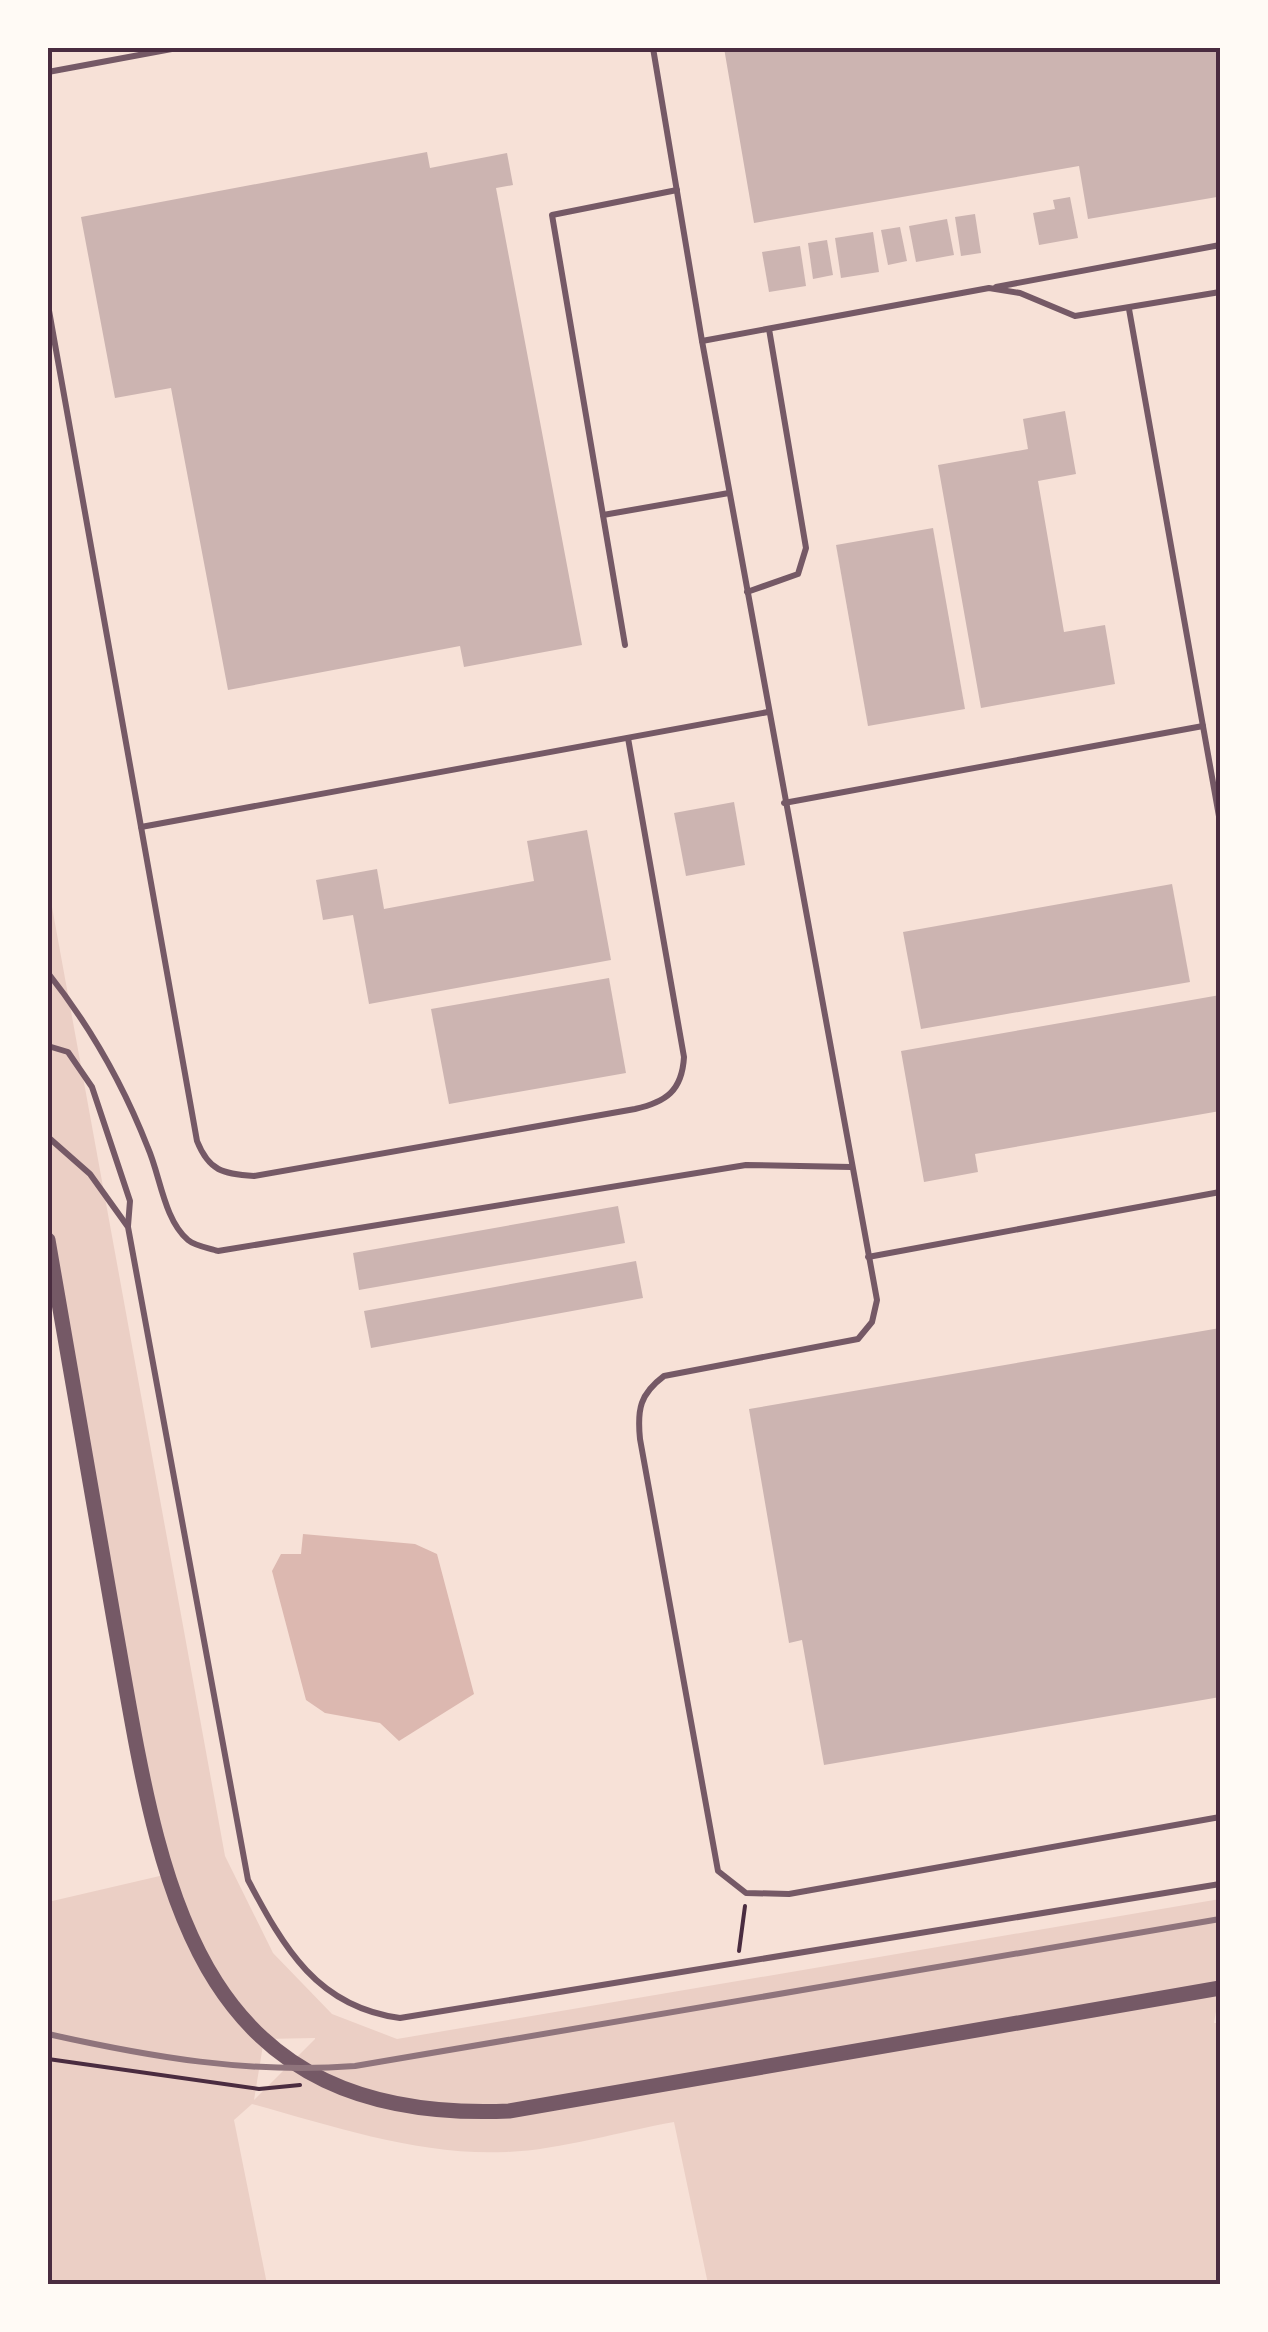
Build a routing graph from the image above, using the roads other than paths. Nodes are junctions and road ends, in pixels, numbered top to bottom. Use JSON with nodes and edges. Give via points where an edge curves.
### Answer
{"nodes":[{"id":1,"x":177,"y":48,"type":"edge"},
{"id":2,"x":652,"y":48,"type":"edge"},
{"id":3,"x":48,"y":72,"type":"edge"},
{"id":4,"x":676,"y":190,"type":"junction"},
{"id":5,"x":1220,"y":245,"type":"edge"},
{"id":6,"x":989,"y":288,"type":"junction"},
{"id":7,"x":1220,"y":292,"type":"edge"},
{"id":8,"x":48,"y":305,"type":"edge"},
{"id":9,"x":1129,"y":309,"type":"junction"},
{"id":10,"x":769,"y":329,"type":"junction"},
{"id":11,"x":702,"y":340,"type":"junction"},
{"id":12,"x":729,"y":493,"type":"junction"},
{"id":13,"x":603,"y":514,"type":"junction"},
{"id":14,"x":747,"y":592,"type":"junction"},
{"id":15,"x":625,"y":645,"type":"dead end"},
{"id":16,"x":768,"y":712,"type":"junction"},
{"id":17,"x":1204,"y":726,"type":"junction"},
{"id":18,"x":628,"y":738,"type":"junction"},
{"id":19,"x":784,"y":803,"type":"junction"},
{"id":20,"x":1220,"y":822,"type":"edge"},
{"id":21,"x":141,"y":827,"type":"junction"},
{"id":22,"x":48,"y":972,"type":"edge"},
{"id":23,"x":48,"y":1046,"type":"edge"},
{"id":24,"x":48,"y":1137,"type":"edge"},
{"id":25,"x":851,"y":1168,"type":"junction"},
{"id":26,"x":1220,"y":1192,"type":"edge"},
{"id":27,"x":128,"y":1227,"type":"junction"},
{"id":28,"x":48,"y":1240,"type":"edge"},
{"id":29,"x":868,"y":1256,"type":"junction"},
{"id":30,"x":1220,"y":1817,"type":"edge"},
{"id":31,"x":1220,"y":1884,"type":"edge"},
{"id":32,"x":1220,"y":1988,"type":"edge"}],
"edges":[{"from":1,"to":3,"type":"lane"},
{"from":2,"to":4,"type":"lane"},
{"from":4,"to":11,"type":"lane"},
{"from":4,"to":13,"type":"lane","via":[[552,215]]},
{"from":5,"to":6,"type":"lane"},
{"from":6,"to":9,"type":"lane","via":[[1074,316]]},
{"from":6,"to":10,"type":"lane"},
{"from":7,"to":9,"type":"lane"},
{"from":8,"to":21,"type":"lane"},
{"from":9,"to":17,"type":"lane"},
{"from":10,"to":11,"type":"lane"},
{"from":10,"to":14,"type":"lane","via":[[806,548],[798,574]]},
{"from":11,"to":12,"type":"lane"},
{"from":12,"to":13,"type":"lane"},
{"from":12,"to":14,"type":"lane"},
{"from":13,"to":15,"type":"lane"},
{"from":14,"to":16,"type":"lane"},
{"from":16,"to":18,"type":"lane"},
{"from":16,"to":19,"type":"lane"},
{"from":17,"to":19,"type":"lane"},
{"from":17,"to":20,"type":"lane"},
{"from":18,"to":21,"type":"lane"},
{"from":18,"to":21,"type":"lane","via":[[684,1058],[673,1094],[659,1104],[616,1112],[254,1176],[221,1174],[197,1140]]},
{"from":19,"to":25,"type":"lane"},
{"from":22,"to":25,"type":"lane","via":[[116,1077],[170,1211],[189,1241],[218,1251],[746,1165]]},
{"from":23,"to":27,"type":"lane","via":[[68,1052],[92,1087],[130,1201]]},
{"from":24,"to":27,"type":"lane","via":[[90,1174]]},
{"from":25,"to":29,"type":"lane"},
{"from":26,"to":29,"type":"lane"},
{"from":27,"to":31,"type":"lane","via":[[248,1880],[286,1950],[328,1991],[368,2014],[400,2018]]},
{"from":28,"to":32,"type":"street","via":[[164,1874],[194,1948],[234,2005],[304,2070],[412,2108],[509,2111]]},
{"from":29,"to":30,"type":"lane","via":[[876,1311],[858,1338],[664,1376],[639,1404],[714,1859],[726,1882],[746,1894],[789,1894]]}]}
